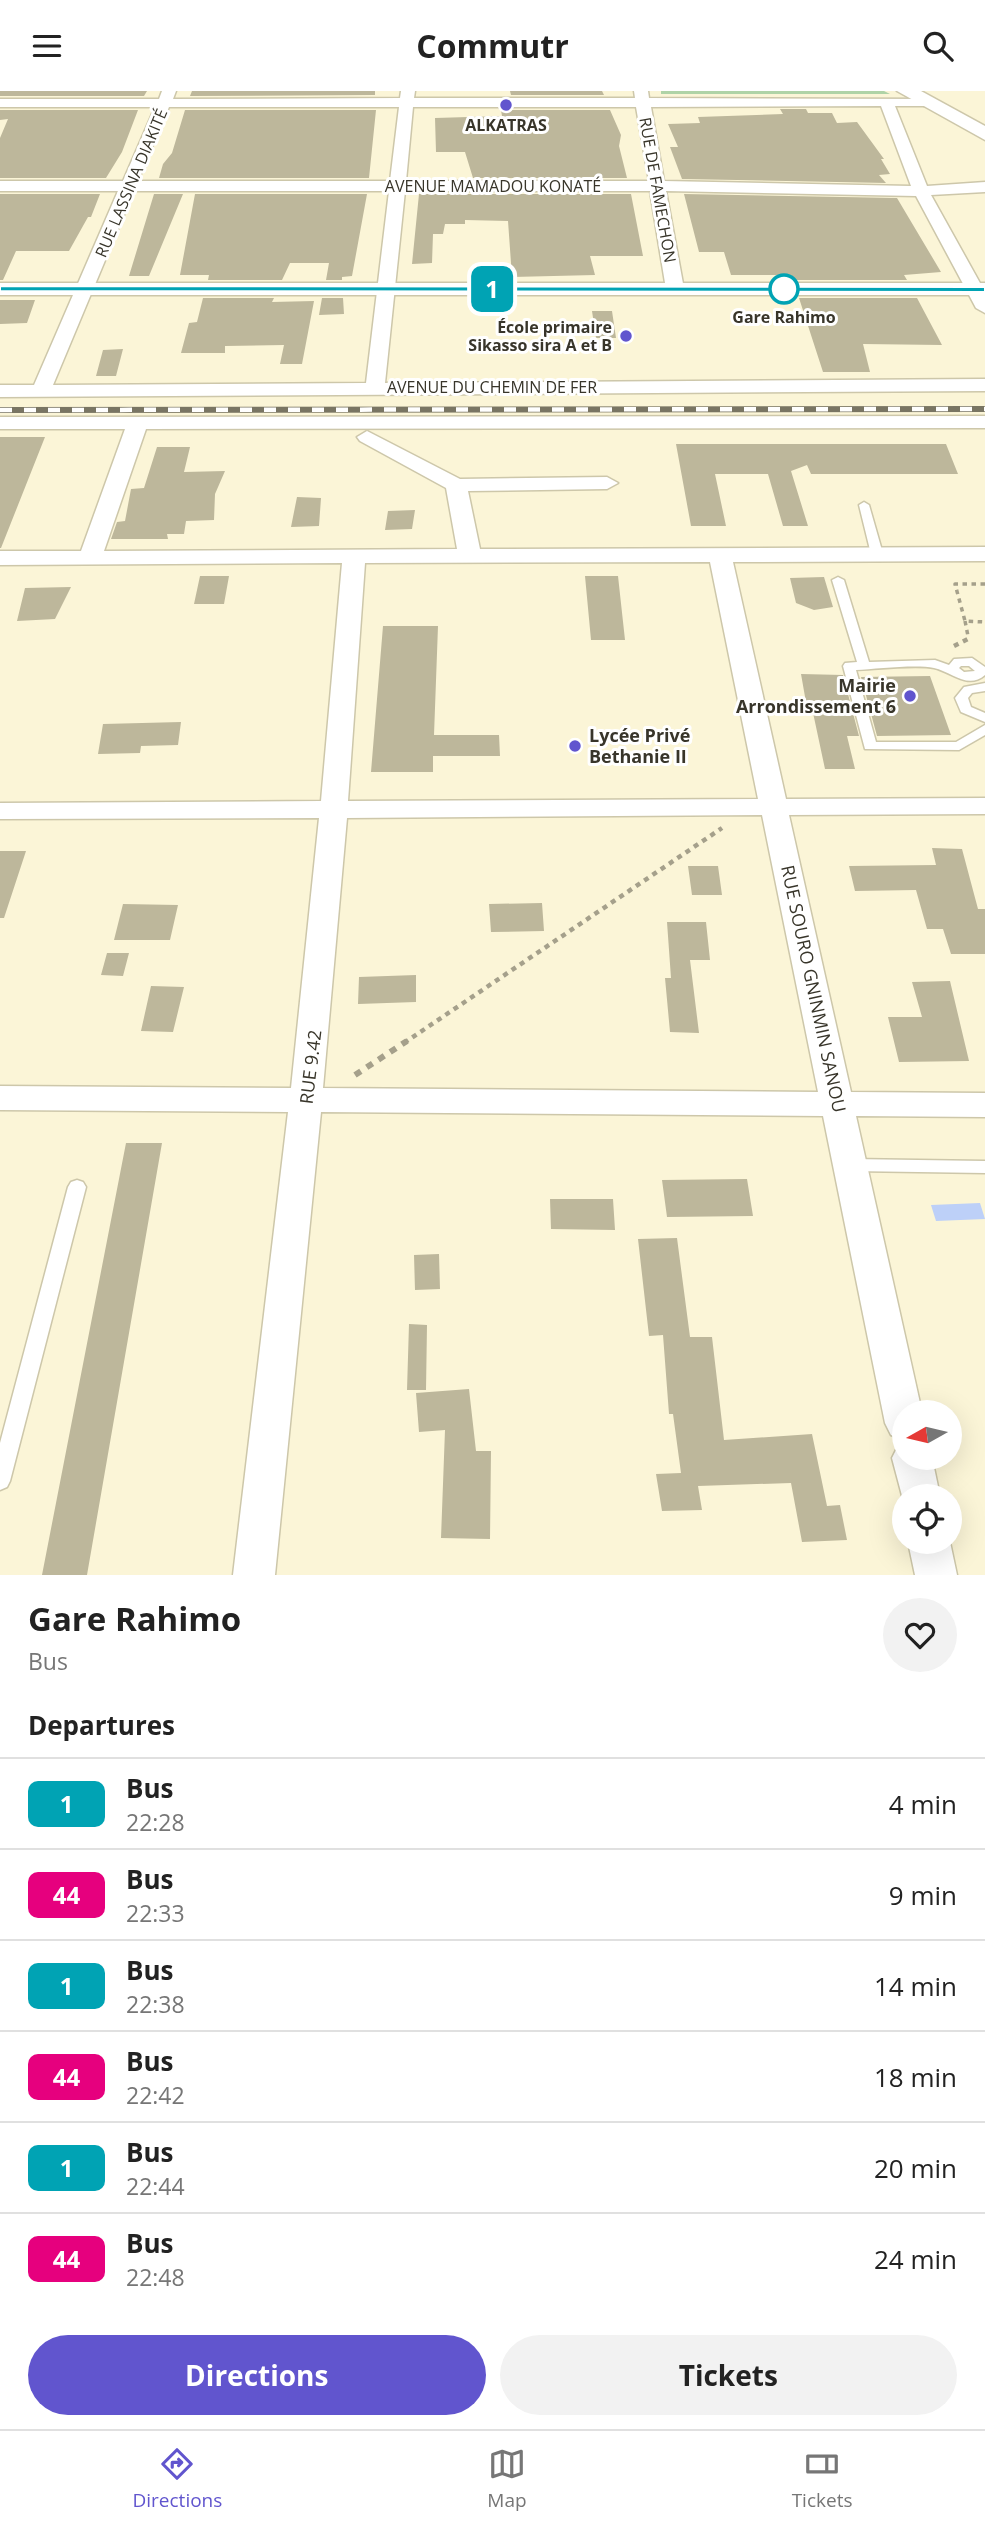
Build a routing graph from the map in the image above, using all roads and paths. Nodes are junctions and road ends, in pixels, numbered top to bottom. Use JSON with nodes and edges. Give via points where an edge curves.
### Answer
{"nodes":[{"id":1,"x":906,"y":91,"type":"edge"},
{"id":2,"x":167,"y":97,"type":"edge"},
{"id":3,"x":408,"y":97,"type":"edge"},
{"id":4,"x":642,"y":97,"type":"edge"},
{"id":5,"x":886,"y":102,"type":"junction"},
{"id":6,"x":928,"y":102,"type":"junction"},
{"id":7,"x":0,"y":103,"type":"edge"},
{"id":8,"x":985,"y":134,"type":"edge"},
{"id":9,"x":130,"y":185,"type":"junction"},
{"id":10,"x":398,"y":185,"type":"junction"},
{"id":11,"x":0,"y":186,"type":"edge"},
{"id":12,"x":657,"y":186,"type":"junction"},
{"id":13,"x":985,"y":187,"type":"edge"},
{"id":14,"x":921,"y":191,"type":"junction"},
{"id":15,"x":87,"y":288,"type":"junction"},
{"id":16,"x":0,"y":289,"type":"edge"},
{"id":17,"x":386,"y":289,"type":"junction"},
{"id":18,"x":675,"y":289,"type":"junction"},
{"id":19,"x":982,"y":296,"type":"edge"},
{"id":20,"x":985,"y":385,"type":"edge"},
{"id":21,"x":375,"y":387,"type":"junction"},
{"id":22,"x":0,"y":391,"type":"edge"},
{"id":23,"x":41,"y":391,"type":"junction"},
{"id":24,"x":138,"y":422,"type":"junction"},
{"id":25,"x":985,"y":422,"type":"edge"},
{"id":26,"x":0,"y":423,"type":"edge"},
{"id":27,"x":367,"y":437,"type":"dead end"},
{"id":28,"x":607,"y":483,"type":"dead end"},
{"id":29,"x":456,"y":485,"type":"junction"},
{"id":30,"x":864,"y":505,"type":"dead end"},
{"id":31,"x":877,"y":554,"type":"junction"},
{"id":32,"x":985,"y":554,"type":"edge"},
{"id":33,"x":720,"y":555,"type":"junction"},
{"id":34,"x":0,"y":558,"type":"edge"},
{"id":35,"x":90,"y":558,"type":"junction"},
{"id":36,"x":470,"y":558,"type":"junction"},
{"id":37,"x":355,"y":559,"type":"junction"},
{"id":38,"x":838,"y":580,"type":"dead end"},
{"id":39,"x":985,"y":584,"type":"edge"},
{"id":40,"x":965,"y":621,"type":"junction"},
{"id":41,"x":985,"y":622,"type":"edge"},
{"id":42,"x":933,"y":661,"type":"junction"},
{"id":43,"x":864,"y":665,"type":"junction"},
{"id":44,"x":984,"y":687,"type":"edge"},
{"id":45,"x":985,"y":718,"type":"edge"},
{"id":46,"x":985,"y":729,"type":"edge"},
{"id":47,"x":985,"y":806,"type":"edge"},
{"id":48,"x":759,"y":807,"type":"junction"},
{"id":49,"x":337,"y":810,"type":"junction"},
{"id":50,"x":0,"y":811,"type":"edge"},
{"id":51,"x":0,"y":1098,"type":"edge"},
{"id":52,"x":310,"y":1102,"type":"junction"},
{"id":53,"x":985,"y":1105,"type":"edge"},
{"id":54,"x":839,"y":1106,"type":"junction"},
{"id":55,"x":851,"y":1165,"type":"junction"},
{"id":56,"x":985,"y":1167,"type":"edge"},
{"id":57,"x":78,"y":1187,"type":"dead end"},
{"id":58,"x":900,"y":1400,"type":"edge"},
{"id":59,"x":1,"y":1474,"type":"edge"},
{"id":60,"x":932,"y":1554,"type":"edge"},
{"id":61,"x":254,"y":1575,"type":"edge"},
{"id":62,"x":936,"y":1575,"type":"edge"}],
"edges":[{"from":1,"to":6,"type":"highway"},
{"from":2,"to":3,"type":"street"},
{"from":2,"to":7,"type":"street"},
{"from":2,"to":9,"type":"street","name":"RUE LASSINA DIAKITÉ"},
{"from":3,"to":4,"type":"street"},
{"from":3,"to":10,"type":"street"},
{"from":4,"to":5,"type":"street"},
{"from":4,"to":12,"type":"street","name":"RUE DE FAMECHON"},
{"from":5,"to":6,"type":"street"},
{"from":5,"to":14,"type":"street"},
{"from":6,"to":8,"type":"highway"},
{"from":9,"to":10,"type":"street","name":"AVENUE MAMADOU KONATÉ"},
{"from":9,"to":11,"type":"street","name":"AVENUE MAMADOU KONATÉ"},
{"from":9,"to":15,"type":"street","name":"RUE LASSINA DIAKITÉ"},
{"from":10,"to":12,"type":"street","name":"AVENUE MAMADOU KONATÉ"},
{"from":10,"to":17,"type":"street"},
{"from":12,"to":14,"type":"street","name":"AVENUE MAMADOU KONATÉ"},
{"from":12,"to":18,"type":"street","name":"RUE DE FAMECHON"},
{"from":13,"to":14,"type":"street","name":"AVENUE MAMADOU KONATÉ"},
{"from":14,"to":19,"type":"street"},
{"from":15,"to":16,"type":"street"},
{"from":15,"to":17,"type":"street"},
{"from":15,"to":23,"type":"street","name":"RUE LASSINA DIAKITÉ"},
{"from":17,"to":18,"type":"street"},
{"from":17,"to":21,"type":"street"},
{"from":18,"to":19,"type":"street"},
{"from":20,"to":21,"type":"street","name":"AVENUE DU CHEMIN DE FER"},
{"from":21,"to":23,"type":"street","name":"AVENUE DU CHEMIN DE FER"},
{"from":22,"to":23,"type":"street","name":"AVENUE DU CHEMIN DE FER"},
{"from":24,"to":25,"type":"street","name":"AVENUE DU CHEMIN DE FER"},
{"from":24,"to":26,"type":"street","name":"AVENUE DU CHEMIN DE FER"},
{"from":24,"to":35,"type":"street"},
{"from":27,"to":29,"type":"street"},
{"from":28,"to":29,"type":"street"},
{"from":29,"to":36,"type":"street"},
{"from":30,"to":31,"type":"lane"},
{"from":31,"to":32,"type":"street"},
{"from":31,"to":33,"type":"street"},
{"from":33,"to":36,"type":"street"},
{"from":33,"to":48,"type":"street","name":"RUE SOURO GNINMIN SANOU"},
{"from":34,"to":35,"type":"street"},
{"from":35,"to":37,"type":"street"},
{"from":36,"to":37,"type":"street"},
{"from":37,"to":49,"type":"street","name":"RUE 9.42"},
{"from":38,"to":43,"type":"lane"},
{"from":39,"to":40,"type":"path","via":[[955,584]]},
{"from":40,"to":41,"type":"path"},
{"from":40,"to":42,"type":"path","via":[[968,639]]},
{"from":42,"to":43,"type":"lane"},
{"from":42,"to":44,"type":"lane"},
{"from":43,"to":46,"type":"lane","via":[[849,666],[870,746],[960,746]]},
{"from":44,"to":45,"type":"lane","via":[[968,690],[961,698],[966,709]]},
{"from":47,"to":48,"type":"street"},
{"from":48,"to":49,"type":"street"},
{"from":48,"to":52,"type":"path","via":[[401,1047]]},
{"from":48,"to":54,"type":"street","name":"RUE SOURO GNINMIN SANOU"},
{"from":49,"to":50,"type":"street"},
{"from":49,"to":52,"type":"street","name":"RUE 9.42"},
{"from":51,"to":52,"type":"street"},
{"from":52,"to":54,"type":"street"},
{"from":52,"to":61,"type":"street","name":"RUE 9.42"},
{"from":53,"to":54,"type":"street"},
{"from":54,"to":55,"type":"street","name":"RUE SOURO GNINMIN SANOU"},
{"from":55,"to":56,"type":"lane"},
{"from":55,"to":58,"type":"street","name":"RUE SOURO GNINMIN SANOU"},
{"from":57,"to":59,"type":"lane"},
{"from":60,"to":62,"type":"street"}]}
